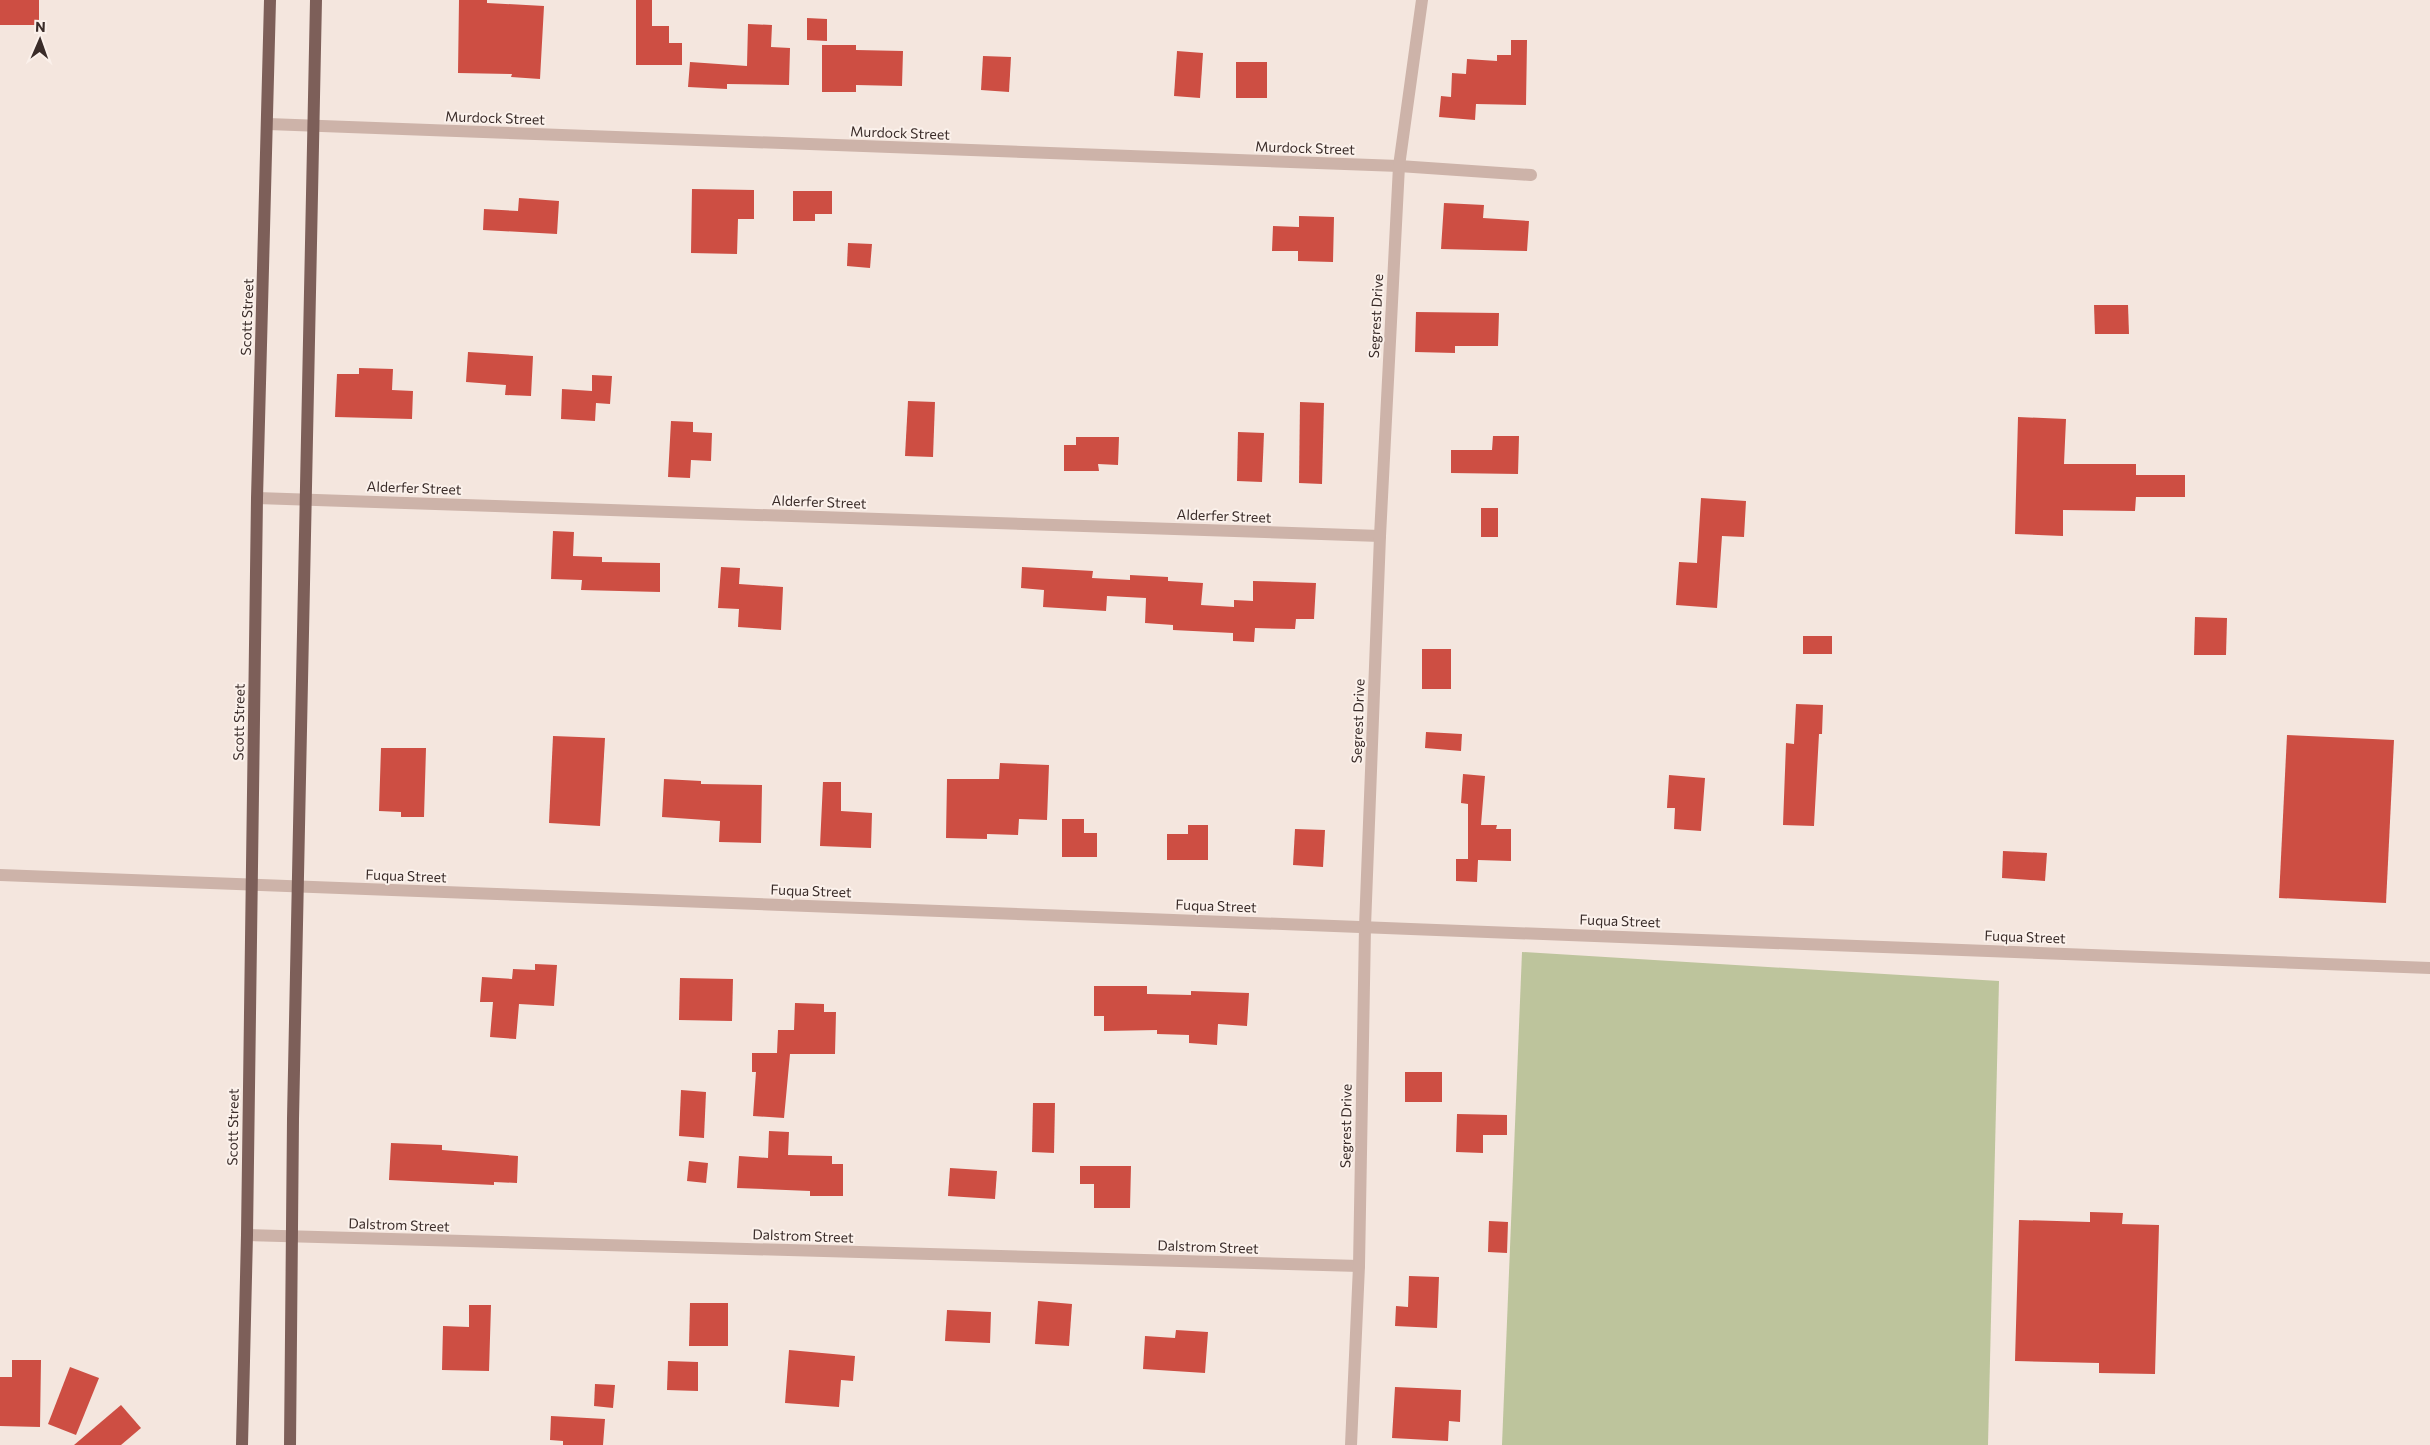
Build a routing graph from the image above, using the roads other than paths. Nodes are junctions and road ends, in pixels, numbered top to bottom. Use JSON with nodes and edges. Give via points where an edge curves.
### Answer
{"nodes":[{"id":1,"x":270,"y":0,"type":"edge"},
{"id":2,"x":316,"y":0,"type":"edge"},
{"id":3,"x":1422,"y":0,"type":"edge"},
{"id":4,"x":268,"y":124,"type":"junction"},
{"id":5,"x":315,"y":126,"type":"junction"},
{"id":6,"x":1399,"y":166,"type":"junction"},
{"id":7,"x":1531,"y":175,"type":"dead end"},
{"id":8,"x":257,"y":498,"type":"junction"},
{"id":9,"x":307,"y":500,"type":"junction"},
{"id":10,"x":1380,"y":536,"type":"junction"},
{"id":11,"x":0,"y":875,"type":"edge"},
{"id":12,"x":251,"y":885,"type":"junction"},
{"id":13,"x":299,"y":887,"type":"junction"},
{"id":14,"x":1365,"y":927,"type":"junction"},
{"id":15,"x":2430,"y":968,"type":"edge"},
{"id":16,"x":247,"y":1235,"type":"junction"},
{"id":17,"x":294,"y":1237,"type":"junction"},
{"id":18,"x":1359,"y":1266,"type":"junction"},
{"id":19,"x":242,"y":1445,"type":"edge"},
{"id":20,"x":290,"y":1445,"type":"edge"},
{"id":21,"x":1351,"y":1445,"type":"edge"}],
"edges":[{"from":1,"to":4,"type":"main road","name":"Scott Street"},
{"from":2,"to":5,"type":"main road"},
{"from":3,"to":6,"type":"street","name":"Segrest Drive"},
{"from":4,"to":5,"type":"street","name":"Murdock Street"},
{"from":4,"to":8,"type":"main road","name":"Scott Street"},
{"from":5,"to":6,"type":"street","name":"Murdock Street"},
{"from":5,"to":9,"type":"main road"},
{"from":6,"to":7,"type":"street","name":"Murdock Street"},
{"from":6,"to":10,"type":"street","name":"Segrest Drive"},
{"from":8,"to":9,"type":"street","name":"Alderfer Street"},
{"from":8,"to":12,"type":"main road","name":"Scott Street"},
{"from":9,"to":10,"type":"street","name":"Alderfer Street"},
{"from":9,"to":13,"type":"main road"},
{"from":10,"to":14,"type":"street","name":"Segrest Drive"},
{"from":11,"to":12,"type":"street","name":"Fuqua Street"},
{"from":12,"to":13,"type":"street","name":"Fuqua Street"},
{"from":12,"to":16,"type":"main road","name":"Scott Street"},
{"from":13,"to":14,"type":"street","name":"Fuqua Street"},
{"from":13,"to":17,"type":"main road","via":[[293,1118]]},
{"from":14,"to":15,"type":"street","name":"Fuqua Street"},
{"from":14,"to":18,"type":"street","name":"Segrest Drive"},
{"from":16,"to":17,"type":"street","name":"Dalstrom Street"},
{"from":16,"to":19,"type":"main road","name":"Scott Street"},
{"from":17,"to":18,"type":"street","name":"Dalstrom Street"},
{"from":17,"to":20,"type":"main road"},
{"from":18,"to":21,"type":"street","name":"Segrest Drive"}]}
